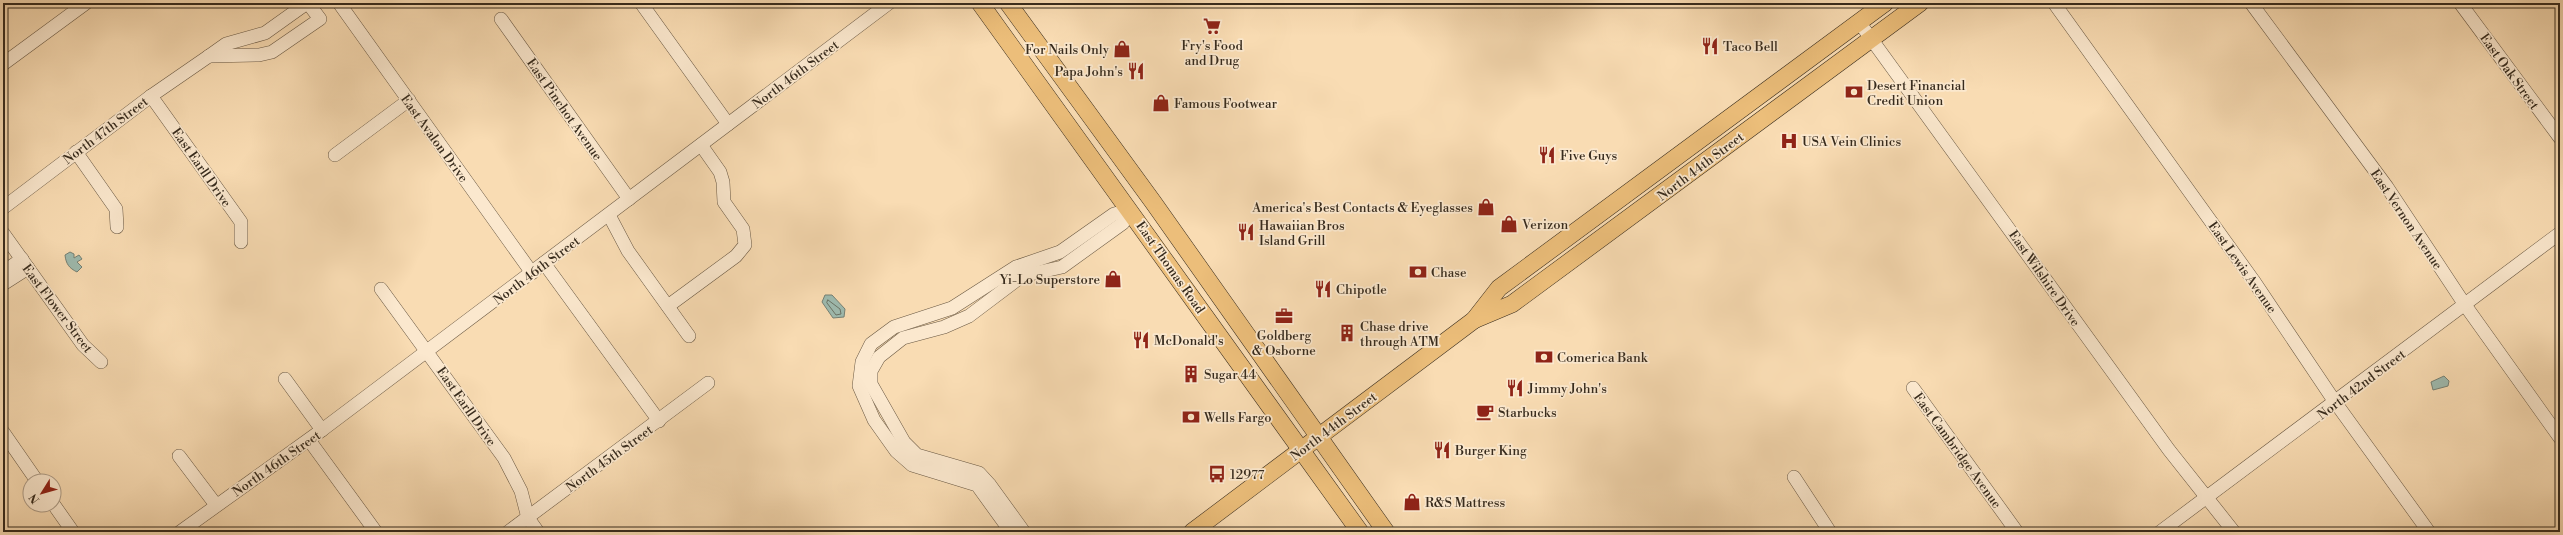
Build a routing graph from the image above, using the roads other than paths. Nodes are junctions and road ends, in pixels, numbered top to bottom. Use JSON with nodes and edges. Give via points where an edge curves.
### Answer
{"nodes":[{"id":1,"x":86,"y":3,"type":"edge"},
{"id":2,"x":308,"y":3,"type":"edge"},
{"id":3,"x":339,"y":3,"type":"edge"},
{"id":4,"x":640,"y":3,"type":"edge"},
{"id":5,"x":889,"y":3,"type":"edge"},
{"id":6,"x":980,"y":3,"type":"edge"},
{"id":7,"x":1008,"y":3,"type":"edge"},
{"id":8,"x":1885,"y":3,"type":"edge"},
{"id":9,"x":1920,"y":3,"type":"edge"},
{"id":10,"x":2054,"y":3,"type":"edge"},
{"id":11,"x":2251,"y":3,"type":"edge"},
{"id":12,"x":2460,"y":3,"type":"edge"},
{"id":13,"x":501,"y":19,"type":"dead end"},
{"id":14,"x":1860,"y":22,"type":"junction"},
{"id":15,"x":1872,"y":38,"type":"junction"},
{"id":16,"x":209,"y":56,"type":"junction"},
{"id":17,"x":3,"y":64,"type":"edge"},
{"id":18,"x":1781,"y":80,"type":"junction"},
{"id":19,"x":151,"y":96,"type":"junction"},
{"id":20,"x":1793,"y":98,"type":"junction"},
{"id":21,"x":409,"y":100,"type":"junction"},
{"id":22,"x":1064,"y":120,"type":"junction"},
{"id":23,"x":728,"y":124,"type":"junction"},
{"id":24,"x":2560,"y":138,"type":"edge"},
{"id":25,"x":701,"y":145,"type":"junction"},
{"id":26,"x":76,"y":152,"type":"junction"},
{"id":27,"x":336,"y":155,"type":"dead end"},
{"id":28,"x":629,"y":199,"type":"junction"},
{"id":29,"x":1153,"y":202,"type":"junction"},
{"id":30,"x":3,"y":208,"type":"edge"},
{"id":31,"x":1130,"y":210,"type":"junction"},
{"id":32,"x":609,"y":214,"type":"junction"},
{"id":33,"x":117,"y":227,"type":"dead end"},
{"id":34,"x":3,"y":233,"type":"edge"},
{"id":35,"x":2560,"y":233,"type":"edge"},
{"id":36,"x":241,"y":242,"type":"dead end"},
{"id":37,"x":25,"y":263,"type":"junction"},
{"id":38,"x":544,"y":263,"type":"junction"},
{"id":39,"x":3,"y":272,"type":"edge"},
{"id":40,"x":532,"y":273,"type":"junction"},
{"id":41,"x":3,"y":284,"type":"edge"},
{"id":42,"x":381,"y":289,"type":"dead end"},
{"id":43,"x":2465,"y":305,"type":"junction"},
{"id":44,"x":668,"y":306,"type":"junction"},
{"id":45,"x":1207,"y":318,"type":"junction"},
{"id":46,"x":1474,"y":320,"type":"junction"},
{"id":47,"x":689,"y":336,"type":"dead end"},
{"id":48,"x":427,"y":351,"type":"junction"},
{"id":49,"x":101,"y":362,"type":"dead end"},
{"id":50,"x":285,"y":379,"type":"dead end"},
{"id":51,"x":708,"y":383,"type":"dead end"},
{"id":52,"x":1913,"y":388,"type":"dead end"},
{"id":53,"x":2335,"y":402,"type":"junction"},
{"id":54,"x":659,"y":422,"type":"junction"},
{"id":55,"x":322,"y":430,"type":"junction"},
{"id":56,"x":3,"y":432,"type":"edge"},
{"id":57,"x":1318,"y":437,"type":"junction"},
{"id":58,"x":2560,"y":438,"type":"edge"},
{"id":59,"x":309,"y":440,"type":"junction"},
{"id":60,"x":1301,"y":450,"type":"junction"},
{"id":61,"x":179,"y":456,"type":"dead end"},
{"id":62,"x":31,"y":473,"type":"edge"},
{"id":63,"x":1794,"y":477,"type":"dead end"},
{"id":64,"x":2207,"y":497,"type":"junction"},
{"id":65,"x":216,"y":505,"type":"junction"},
{"id":66,"x":60,"y":513,"type":"edge"},
{"id":67,"x":528,"y":518,"type":"junction"},
{"id":68,"x":73,"y":532,"type":"edge"},
{"id":69,"x":180,"y":532,"type":"edge"},
{"id":70,"x":376,"y":532,"type":"edge"},
{"id":71,"x":508,"y":532,"type":"edge"},
{"id":72,"x":538,"y":532,"type":"edge"},
{"id":73,"x":1011,"y":532,"type":"edge"},
{"id":74,"x":1024,"y":532,"type":"edge"},
{"id":75,"x":1192,"y":532,"type":"edge"},
{"id":76,"x":1360,"y":532,"type":"edge"},
{"id":77,"x":1386,"y":532,"type":"edge"},
{"id":78,"x":1830,"y":532,"type":"edge"},
{"id":79,"x":2017,"y":532,"type":"edge"},
{"id":80,"x":2160,"y":532,"type":"edge"},
{"id":81,"x":2234,"y":532,"type":"edge"},
{"id":82,"x":2429,"y":532,"type":"edge"}],
"edges":[{"from":1,"to":17,"type":"street"},
{"from":2,"to":16,"type":"street","name":"North 47th Street","via":[[265,33],[226,44]]},
{"from":2,"to":16,"type":"street","name":"North 47th Street","via":[[320,19],[272,52],[259,55]]},
{"from":3,"to":21,"type":"street","name":"East Avalon Drive"},
{"from":4,"to":23,"type":"street"},
{"from":5,"to":23,"type":"street","name":"North 46th Street"},
{"from":6,"to":22,"type":"main road","name":"East Thomas Road"},
{"from":7,"to":29,"type":"main road","name":"East Thomas Road"},
{"from":8,"to":14,"type":"main road","name":"North 44th Street"},
{"from":9,"to":15,"type":"main road","name":"North 44th Street"},
{"from":10,"to":53,"type":"street","name":"East Lewis Avenue","via":[[2254,280]]},
{"from":11,"to":43,"type":"street","name":"East Vernon Avenue","via":[[2387,187]]},
{"from":12,"to":24,"type":"street","name":"East Oak Street"},
{"from":13,"to":28,"type":"street","name":"East Pinchot Avenue"},
{"from":14,"to":15,"type":"street","name":"East Wilshire Drive"},
{"from":14,"to":18,"type":"main road","name":"North 44th Street"},
{"from":15,"to":20,"type":"main road","name":"North 44th Street"},
{"from":15,"to":64,"type":"street","name":"East Wilshire Drive","via":[[1991,200],[2117,379]]},
{"from":16,"to":19,"type":"street","name":"North 47th Street"},
{"from":18,"to":20,"type":"street"},
{"from":18,"to":46,"type":"main road","name":"North 44th Street","via":[[1499,288]]},
{"from":19,"to":26,"type":"street","name":"North 47th Street"},
{"from":19,"to":36,"type":"street","name":"East Earll Drive","via":[[241,222]]},
{"from":20,"to":46,"type":"main road","name":"North 44th Street","via":[[1512,304]]},
{"from":21,"to":27,"type":"street"},
{"from":21,"to":40,"type":"street","name":"East Avalon Drive"},
{"from":22,"to":29,"type":"main road","via":[[1091,140],[1132,195],[1138,200]]},
{"from":22,"to":31,"type":"main road","name":"East Thomas Road"},
{"from":23,"to":25,"type":"street","name":"North 46th Street"},
{"from":25,"to":28,"type":"street","name":"North 46th Street"},
{"from":25,"to":44,"type":"street","via":[[720,172],[724,202],[743,229],[745,244],[736,256]]},
{"from":26,"to":30,"type":"street","name":"North 47th Street"},
{"from":26,"to":33,"type":"street","via":[[116,209]]},
{"from":28,"to":32,"type":"street","name":"North 46th Street"},
{"from":29,"to":45,"type":"main road","via":[[1155,225],[1196,284]]},
{"from":29,"to":57,"type":"main road","name":"East Thomas Road"},
{"from":31,"to":45,"type":"main road","name":"East Thomas Road"},
{"from":31,"to":73,"type":"street","via":[[1114,214],[1060,252],[1016,266],[952,308],[894,327],[871,344],[862,362],[859,386],[874,420],[896,451],[912,465],[977,485]]},
{"from":31,"to":74,"type":"street","via":[[1123,223],[1062,267],[1022,276],[969,316],[903,338],[879,357],[871,371],[871,384],[904,442],[917,455],[979,473],[990,484]]},
{"from":32,"to":38,"type":"street","name":"North 46th Street"},
{"from":32,"to":44,"type":"street","via":[[628,251]]},
{"from":34,"to":37,"type":"street","name":"East Flower Street"},
{"from":35,"to":43,"type":"street","name":"North 42nd Street"},
{"from":37,"to":39,"type":"street"},
{"from":37,"to":41,"type":"street"},
{"from":37,"to":49,"type":"street","name":"East Flower Street","via":[[83,345]]},
{"from":38,"to":40,"type":"street","name":"North 46th Street"},
{"from":38,"to":54,"type":"street"},
{"from":40,"to":48,"type":"street","name":"North 46th Street"},
{"from":42,"to":48,"type":"street","name":"East Earll Drive"},
{"from":43,"to":53,"type":"street","name":"North 42nd Street"},
{"from":43,"to":58,"type":"street","name":"East Vernon Avenue"},
{"from":44,"to":47,"type":"street"},
{"from":45,"to":60,"type":"main road","name":"East Thomas Road"},
{"from":46,"to":57,"type":"main road","name":"North 44th Street"},
{"from":48,"to":55,"type":"street","name":"North 46th Street"},
{"from":48,"to":67,"type":"street","name":"East Earll Drive","via":[[504,458],[521,491]]},
{"from":50,"to":55,"type":"street"},
{"from":51,"to":54,"type":"street","name":"North 45th Street"},
{"from":52,"to":79,"type":"street","name":"East Cambridge Avenue"},
{"from":53,"to":64,"type":"street","name":"North 42nd Street"},
{"from":53,"to":82,"type":"street","name":"East Lewis Avenue"},
{"from":54,"to":67,"type":"street","name":"North 45th Street"},
{"from":55,"to":59,"type":"street","name":"North 46th Street"},
{"from":56,"to":62,"type":"street"},
{"from":57,"to":60,"type":"main road","name":"North 44th Street"},
{"from":57,"to":77,"type":"main road","name":"East Thomas Road"},
{"from":59,"to":65,"type":"street","name":"North 46th Street"},
{"from":59,"to":70,"type":"street"},
{"from":60,"to":75,"type":"main road","name":"North 44th Street"},
{"from":60,"to":76,"type":"main road","name":"East Thomas Road"},
{"from":61,"to":65,"type":"street"},
{"from":63,"to":78,"type":"street"},
{"from":64,"to":80,"type":"street","name":"North 42nd Street"},
{"from":64,"to":81,"type":"street","name":"East Wilshire Drive"},
{"from":65,"to":69,"type":"street","name":"North 46th Street"},
{"from":66,"to":68,"type":"street"},
{"from":67,"to":71,"type":"street","name":"North 45th Street"},
{"from":67,"to":72,"type":"street","name":"East Earll Drive"}]}
